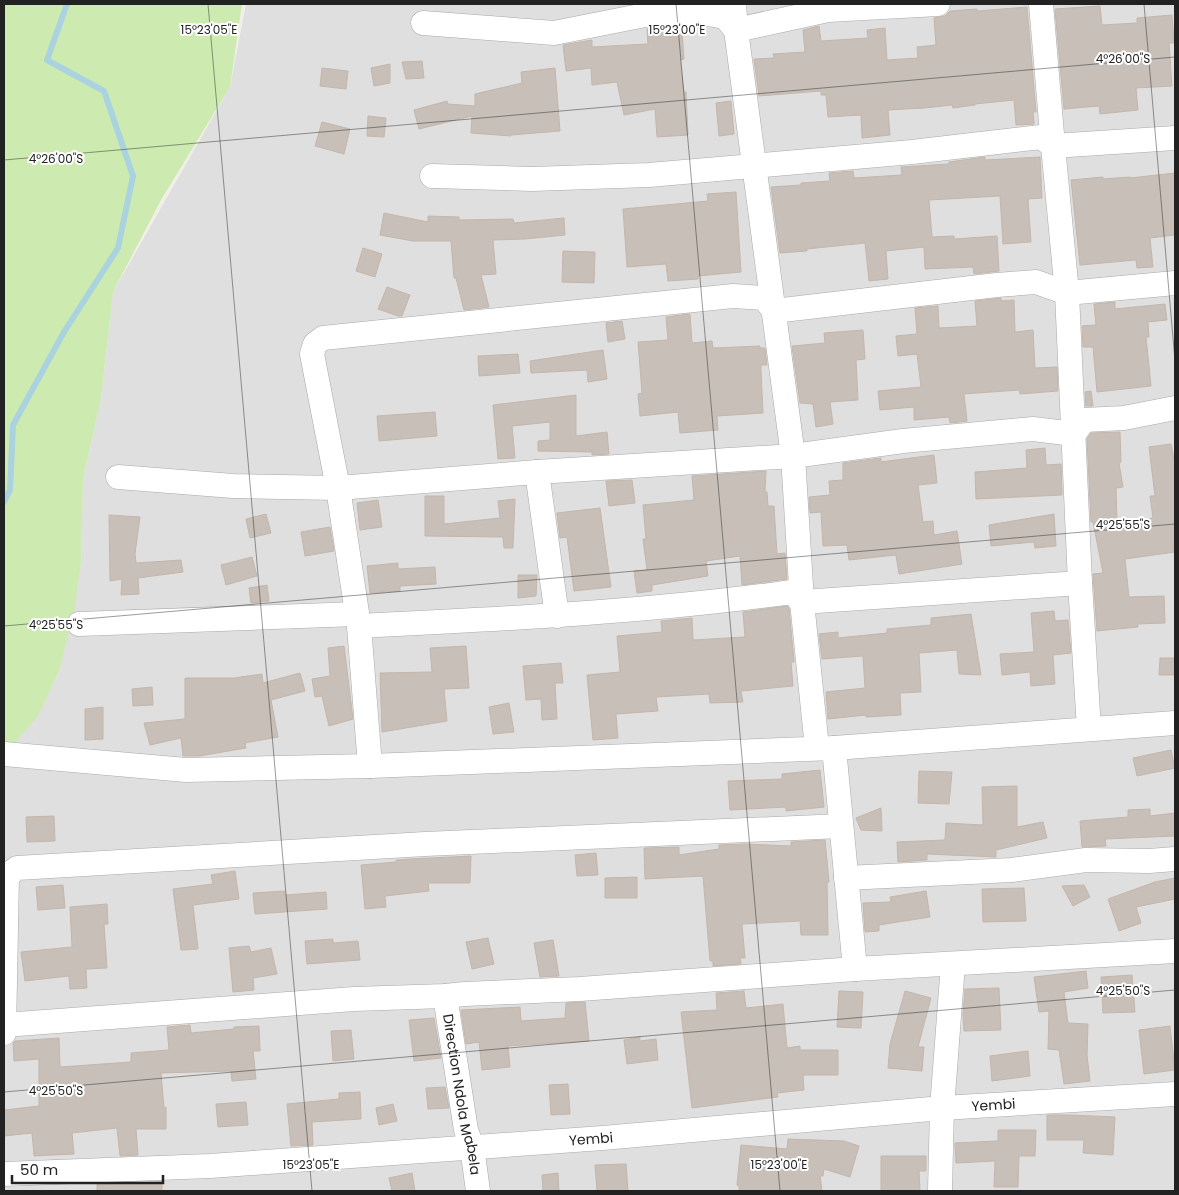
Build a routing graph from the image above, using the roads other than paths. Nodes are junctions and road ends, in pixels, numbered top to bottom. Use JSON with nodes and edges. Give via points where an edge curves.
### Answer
{"nodes":[{"id":1,"x":734,"y":4,"type":"edge"},
{"id":2,"x":938,"y":4,"type":"edge"},
{"id":3,"x":1044,"y":5,"type":"edge"},
{"id":4,"x":423,"y":23,"type":"dead end"},
{"id":5,"x":736,"y":30,"type":"junction"},
{"id":6,"x":1175,"y":138,"type":"edge"},
{"id":7,"x":1052,"y":146,"type":"junction"},
{"id":8,"x":755,"y":166,"type":"junction"},
{"id":9,"x":432,"y":176,"type":"dead end"},
{"id":10,"x":1175,"y":283,"type":"edge"},
{"id":11,"x":1067,"y":292,"type":"junction"},
{"id":12,"x":774,"y":312,"type":"junction"},
{"id":13,"x":1175,"y":408,"type":"edge"},
{"id":14,"x":1074,"y":434,"type":"junction"},
{"id":15,"x":793,"y":456,"type":"junction"},
{"id":16,"x":537,"y":472,"type":"junction"},
{"id":17,"x":118,"y":477,"type":"dead end"},
{"id":18,"x":338,"y":488,"type":"junction"},
{"id":19,"x":1080,"y":583,"type":"junction"},
{"id":20,"x":802,"y":602,"type":"junction"},
{"id":21,"x":557,"y":616,"type":"junction"},
{"id":22,"x":358,"y":620,"type":"junction"},
{"id":23,"x":79,"y":624,"type":"dead end"},
{"id":24,"x":1175,"y":723,"type":"edge"},
{"id":25,"x":1089,"y":729,"type":"junction"},
{"id":26,"x":826,"y":748,"type":"junction"},
{"id":27,"x":4,"y":754,"type":"edge"},
{"id":28,"x":370,"y":766,"type":"junction"},
{"id":29,"x":841,"y":826,"type":"junction"},
{"id":30,"x":1175,"y":858,"type":"edge"},
{"id":31,"x":846,"y":878,"type":"junction"},
{"id":32,"x":1175,"y":951,"type":"edge"},
{"id":33,"x":953,"y":964,"type":"junction"},
{"id":34,"x":855,"y":969,"type":"junction"},
{"id":35,"x":445,"y":996,"type":"junction"},
{"id":36,"x":4,"y":1027,"type":"edge"},
{"id":37,"x":1175,"y":1094,"type":"edge"},
{"id":38,"x":942,"y":1108,"type":"junction"},
{"id":39,"x":472,"y":1148,"type":"junction"},
{"id":40,"x":4,"y":1174,"type":"edge"},
{"id":41,"x":478,"y":1191,"type":"edge"},
{"id":42,"x":940,"y":1191,"type":"edge"}],
"edges":[{"from":1,"to":5,"type":"street"},
{"from":2,"to":5,"type":"street","via":[[828,10]]},
{"from":3,"to":7,"type":"street"},
{"from":4,"to":5,"type":"street","via":[[554,33],[650,14],[702,13],[725,17]]},
{"from":5,"to":8,"type":"street"},
{"from":6,"to":7,"type":"street"},
{"from":7,"to":8,"type":"street","via":[[1041,137]]},
{"from":7,"to":11,"type":"street"},
{"from":8,"to":9,"type":"street","via":[[649,175],[541,179]]},
{"from":8,"to":12,"type":"street"},
{"from":10,"to":11,"type":"street"},
{"from":11,"to":12,"type":"street","via":[[1036,282]]},
{"from":11,"to":14,"type":"street"},
{"from":12,"to":15,"type":"street"},
{"from":12,"to":18,"type":"street","via":[[764,298],[733,296],[324,338],[316,344],[312,354]]},
{"from":13,"to":14,"type":"street","via":[[1124,418],[1084,420]]},
{"from":14,"to":15,"type":"street","via":[[1033,429],[903,441]]},
{"from":14,"to":19,"type":"street"},
{"from":15,"to":16,"type":"street"},
{"from":15,"to":20,"type":"street"},
{"from":16,"to":18,"type":"street"},
{"from":16,"to":21,"type":"street"},
{"from":17,"to":18,"type":"street","via":[[233,486]]},
{"from":18,"to":22,"type":"street"},
{"from":19,"to":20,"type":"street"},
{"from":19,"to":25,"type":"street"},
{"from":20,"to":21,"type":"street","via":[[792,592]]},
{"from":20,"to":26,"type":"street"},
{"from":21,"to":22,"type":"street"},
{"from":22,"to":23,"type":"street"},
{"from":22,"to":28,"type":"street"},
{"from":24,"to":25,"type":"street"},
{"from":25,"to":26,"type":"street"},
{"from":26,"to":28,"type":"street"},
{"from":26,"to":29,"type":"street"},
{"from":27,"to":28,"type":"street","via":[[186,770]]},
{"from":29,"to":31,"type":"street"},
{"from":29,"to":36,"type":"street","via":[[415,845],[17,868],[7,876]]},
{"from":30,"to":31,"type":"street","via":[[1086,860],[1012,870]]},
{"from":31,"to":34,"type":"street"},
{"from":32,"to":33,"type":"street"},
{"from":33,"to":34,"type":"street"},
{"from":33,"to":38,"type":"street"},
{"from":34,"to":35,"type":"street"},
{"from":35,"to":36,"type":"street","via":[[354,999]]},
{"from":35,"to":39,"type":"street","name":"Direction Ndola Mabela","via":[[466,1130]]},
{"from":37,"to":38,"type":"street","name":"Yembi"},
{"from":38,"to":39,"type":"street","name":"Yembi"},
{"from":38,"to":42,"type":"street"},
{"from":39,"to":40,"type":"street","name":"Yembi","via":[[210,1166]]},
{"from":39,"to":41,"type":"street","name":"Direction Ndola Mabela"}]}
